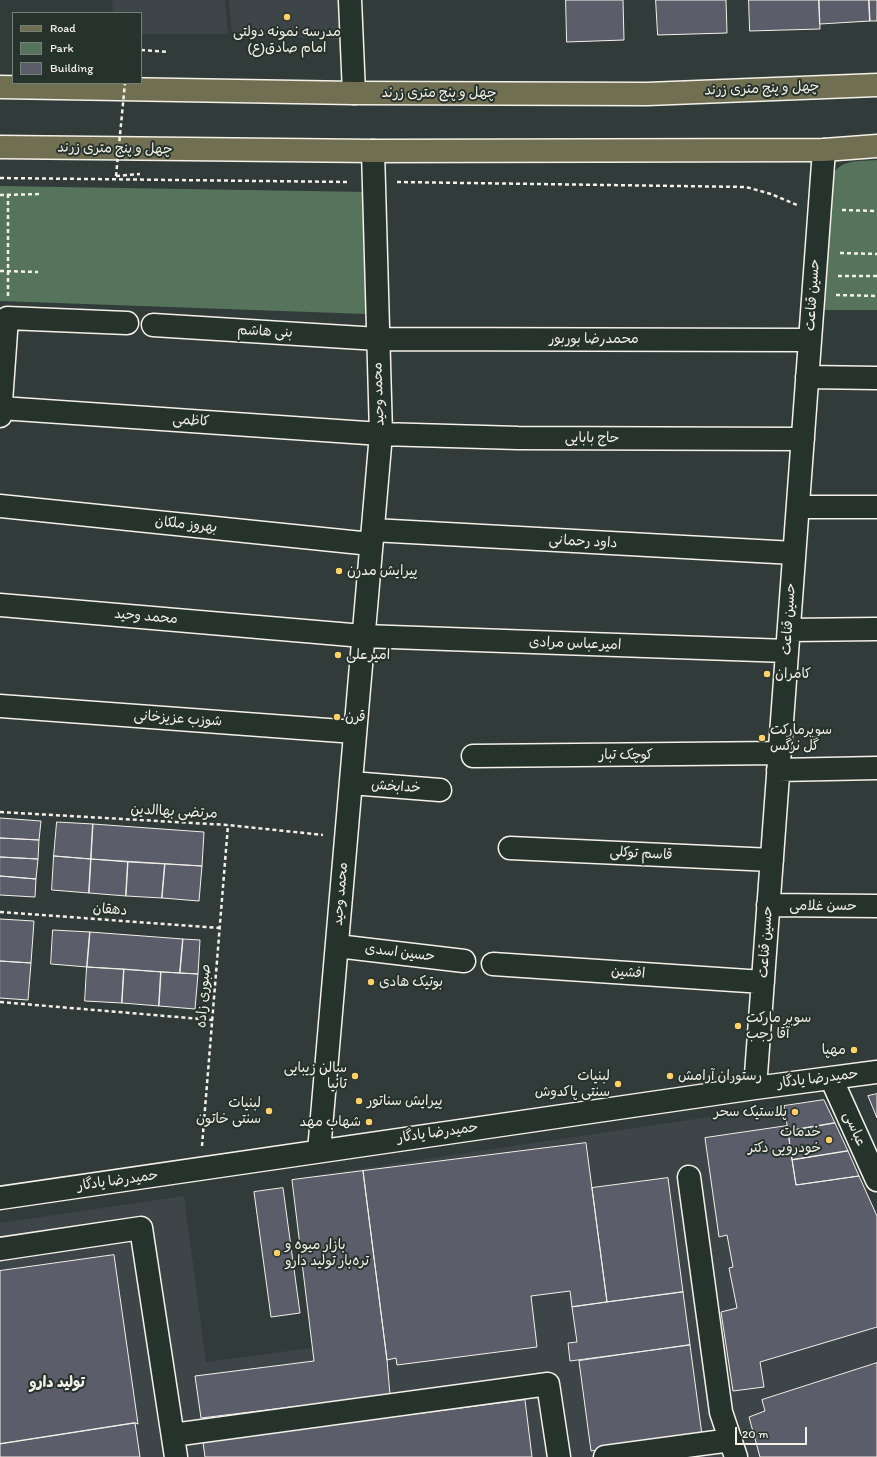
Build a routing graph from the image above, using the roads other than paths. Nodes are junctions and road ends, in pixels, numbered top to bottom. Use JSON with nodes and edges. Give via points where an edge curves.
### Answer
{"nodes":[{"id":1,"x":350,"y":0,"type":"edge"},
{"id":2,"x":877,"y":85,"type":"edge"},
{"id":3,"x":0,"y":87,"type":"edge"},
{"id":4,"x":354,"y":92,"type":"junction"},
{"id":5,"x":877,"y":146,"type":"edge"},
{"id":6,"x":0,"y":147,"type":"edge"},
{"id":7,"x":824,"y":150,"type":"junction"},
{"id":8,"x":373,"y":151,"type":"junction"},
{"id":9,"x":127,"y":323,"type":"dead end"},
{"id":10,"x":153,"y":325,"type":"dead end"},
{"id":11,"x":378,"y":338,"type":"junction"},
{"id":12,"x":810,"y":340,"type":"junction"},
{"id":13,"x":807,"y":377,"type":"junction"},
{"id":14,"x":877,"y":378,"type":"edge"},
{"id":15,"x":0,"y":412,"type":"edge"},
{"id":16,"x":381,"y":434,"type":"junction"},
{"id":17,"x":803,"y":439,"type":"junction"},
{"id":18,"x":0,"y":506,"type":"edge"},
{"id":19,"x":798,"y":507,"type":"junction"},
{"id":20,"x":877,"y":507,"type":"edge"},
{"id":21,"x":372,"y":537,"type":"junction"},
{"id":22,"x":794,"y":553,"type":"junction"},
{"id":23,"x":0,"y":605,"type":"edge"},
{"id":24,"x":877,"y":629,"type":"edge"},
{"id":25,"x":363,"y":636,"type":"junction"},
{"id":26,"x":788,"y":640,"type":"junction"},
{"id":27,"x":0,"y":706,"type":"edge"},
{"id":28,"x":355,"y":732,"type":"junction"},
{"id":29,"x":472,"y":756,"type":"dead end"},
{"id":30,"x":779,"y":762,"type":"junction"},
{"id":31,"x":877,"y":768,"type":"edge"},
{"id":32,"x":351,"y":783,"type":"junction"},
{"id":33,"x":440,"y":790,"type":"dead end"},
{"id":34,"x":510,"y":848,"type":"dead end"},
{"id":35,"x":772,"y":860,"type":"junction"},
{"id":36,"x":768,"y":905,"type":"junction"},
{"id":37,"x":877,"y":906,"type":"edge"},
{"id":38,"x":337,"y":946,"type":"junction"},
{"id":39,"x":464,"y":961,"type":"dead end"},
{"id":40,"x":493,"y":964,"type":"dead end"},
{"id":41,"x":763,"y":982,"type":"junction"},
{"id":42,"x":877,"y":1072,"type":"edge"},
{"id":43,"x":831,"y":1078,"type":"junction"},
{"id":44,"x":755,"y":1088,"type":"junction"},
{"id":45,"x":319,"y":1151,"type":"junction"},
{"id":46,"x":689,"y":1177,"type":"dead end"},
{"id":47,"x":877,"y":1180,"type":"edge"},
{"id":48,"x":0,"y":1198,"type":"edge"},
{"id":49,"x":0,"y":1249,"type":"edge"},
{"id":50,"x":172,"y":1436,"type":"junction"},
{"id":51,"x":734,"y":1448,"type":"edge"},
{"id":52,"x":176,"y":1457,"type":"edge"},
{"id":53,"x":559,"y":1457,"type":"edge"},
{"id":54,"x":605,"y":1457,"type":"edge"}],
"edges":[{"from":1,"to":4,"type":"street"},
{"from":2,"to":4,"type":"main road","name":"چهل و پنج متری زرند","via":[[647,94]]},
{"from":3,"to":4,"type":"main road","name":"چهل و پنج متری زرند"},
{"from":5,"to":7,"type":"main road","name":"چهل و پنج متری زرند"},
{"from":6,"to":8,"type":"main road","name":"چهل و پنج متری زرند"},
{"from":7,"to":8,"type":"main road","name":"چهل و پنج متری زرند"},
{"from":7,"to":12,"type":"street","name":"حسین قناعت"},
{"from":8,"to":11,"type":"street","name":"محمد وحید"},
{"from":9,"to":15,"type":"street","via":[[7,318]]},
{"from":10,"to":11,"type":"street","name":"بنی هاشم"},
{"from":11,"to":12,"type":"street","name":"محمدرضا بوربور"},
{"from":11,"to":16,"type":"street","name":"محمد وحید"},
{"from":12,"to":13,"type":"street","name":"حسین قناعت"},
{"from":13,"to":14,"type":"street"},
{"from":13,"to":17,"type":"street","name":"حسین قناعت"},
{"from":15,"to":16,"type":"street","name":"کاظمی"},
{"from":16,"to":17,"type":"street","name":"حاج بابایی","via":[[518,438]]},
{"from":16,"to":21,"type":"street","name":"محمد وحید"},
{"from":17,"to":19,"type":"street","name":"حسین قناعت"},
{"from":18,"to":21,"type":"street","name":"بهروز ملکان"},
{"from":19,"to":20,"type":"street"},
{"from":19,"to":22,"type":"street","name":"حسین قناعت"},
{"from":21,"to":22,"type":"street","name":"داود رحمانی"},
{"from":21,"to":25,"type":"street","name":"محمد وحید"},
{"from":22,"to":26,"type":"street","name":"حسین قناعت"},
{"from":23,"to":25,"type":"street","name":"محمد وحید"},
{"from":24,"to":26,"type":"street","name":"امیرعباس مرادی"},
{"from":25,"to":26,"type":"street","name":"امیرعباس مرادی"},
{"from":25,"to":28,"type":"street","name":"محمد وحید"},
{"from":26,"to":30,"type":"street","name":"حسین قناعت"},
{"from":27,"to":28,"type":"street","name":"شوزب عزیزخانی"},
{"from":28,"to":32,"type":"street","name":"محمد وحید"},
{"from":29,"to":30,"type":"street","name":"کوچک تبار"},
{"from":30,"to":31,"type":"street","name":"کوچک تبار"},
{"from":30,"to":35,"type":"street","name":"حسین قناعت"},
{"from":32,"to":33,"type":"street","name":"خدابخش"},
{"from":32,"to":38,"type":"street","name":"محمد وحید"},
{"from":34,"to":35,"type":"street","name":"قاسم توکلی"},
{"from":35,"to":36,"type":"street","name":"حسین قناعت"},
{"from":36,"to":37,"type":"street","name":"حسن غلامی"},
{"from":36,"to":41,"type":"street","name":"حسین قناعت"},
{"from":38,"to":39,"type":"street","name":"حسین اسدی"},
{"from":38,"to":45,"type":"street","name":"محمد وحید"},
{"from":40,"to":41,"type":"street","name":"افشین"},
{"from":41,"to":44,"type":"street","name":"حسین قناعت"},
{"from":42,"to":43,"type":"street","name":"حمیدرضا یادگار"},
{"from":43,"to":44,"type":"street","name":"حمیدرضا یادگار"},
{"from":43,"to":47,"type":"street","name":"عباسی"},
{"from":44,"to":45,"type":"street","name":"حمیدرضا یادگار"},
{"from":45,"to":48,"type":"street","name":"حمیدرضا یادگار"},
{"from":46,"to":51,"type":"street","via":[[721,1412]]},
{"from":49,"to":50,"type":"street","via":[[141,1228]]},
{"from":50,"to":52,"type":"street"},
{"from":50,"to":53,"type":"street","via":[[548,1384]]},
{"from":51,"to":54,"type":"street"}]}
